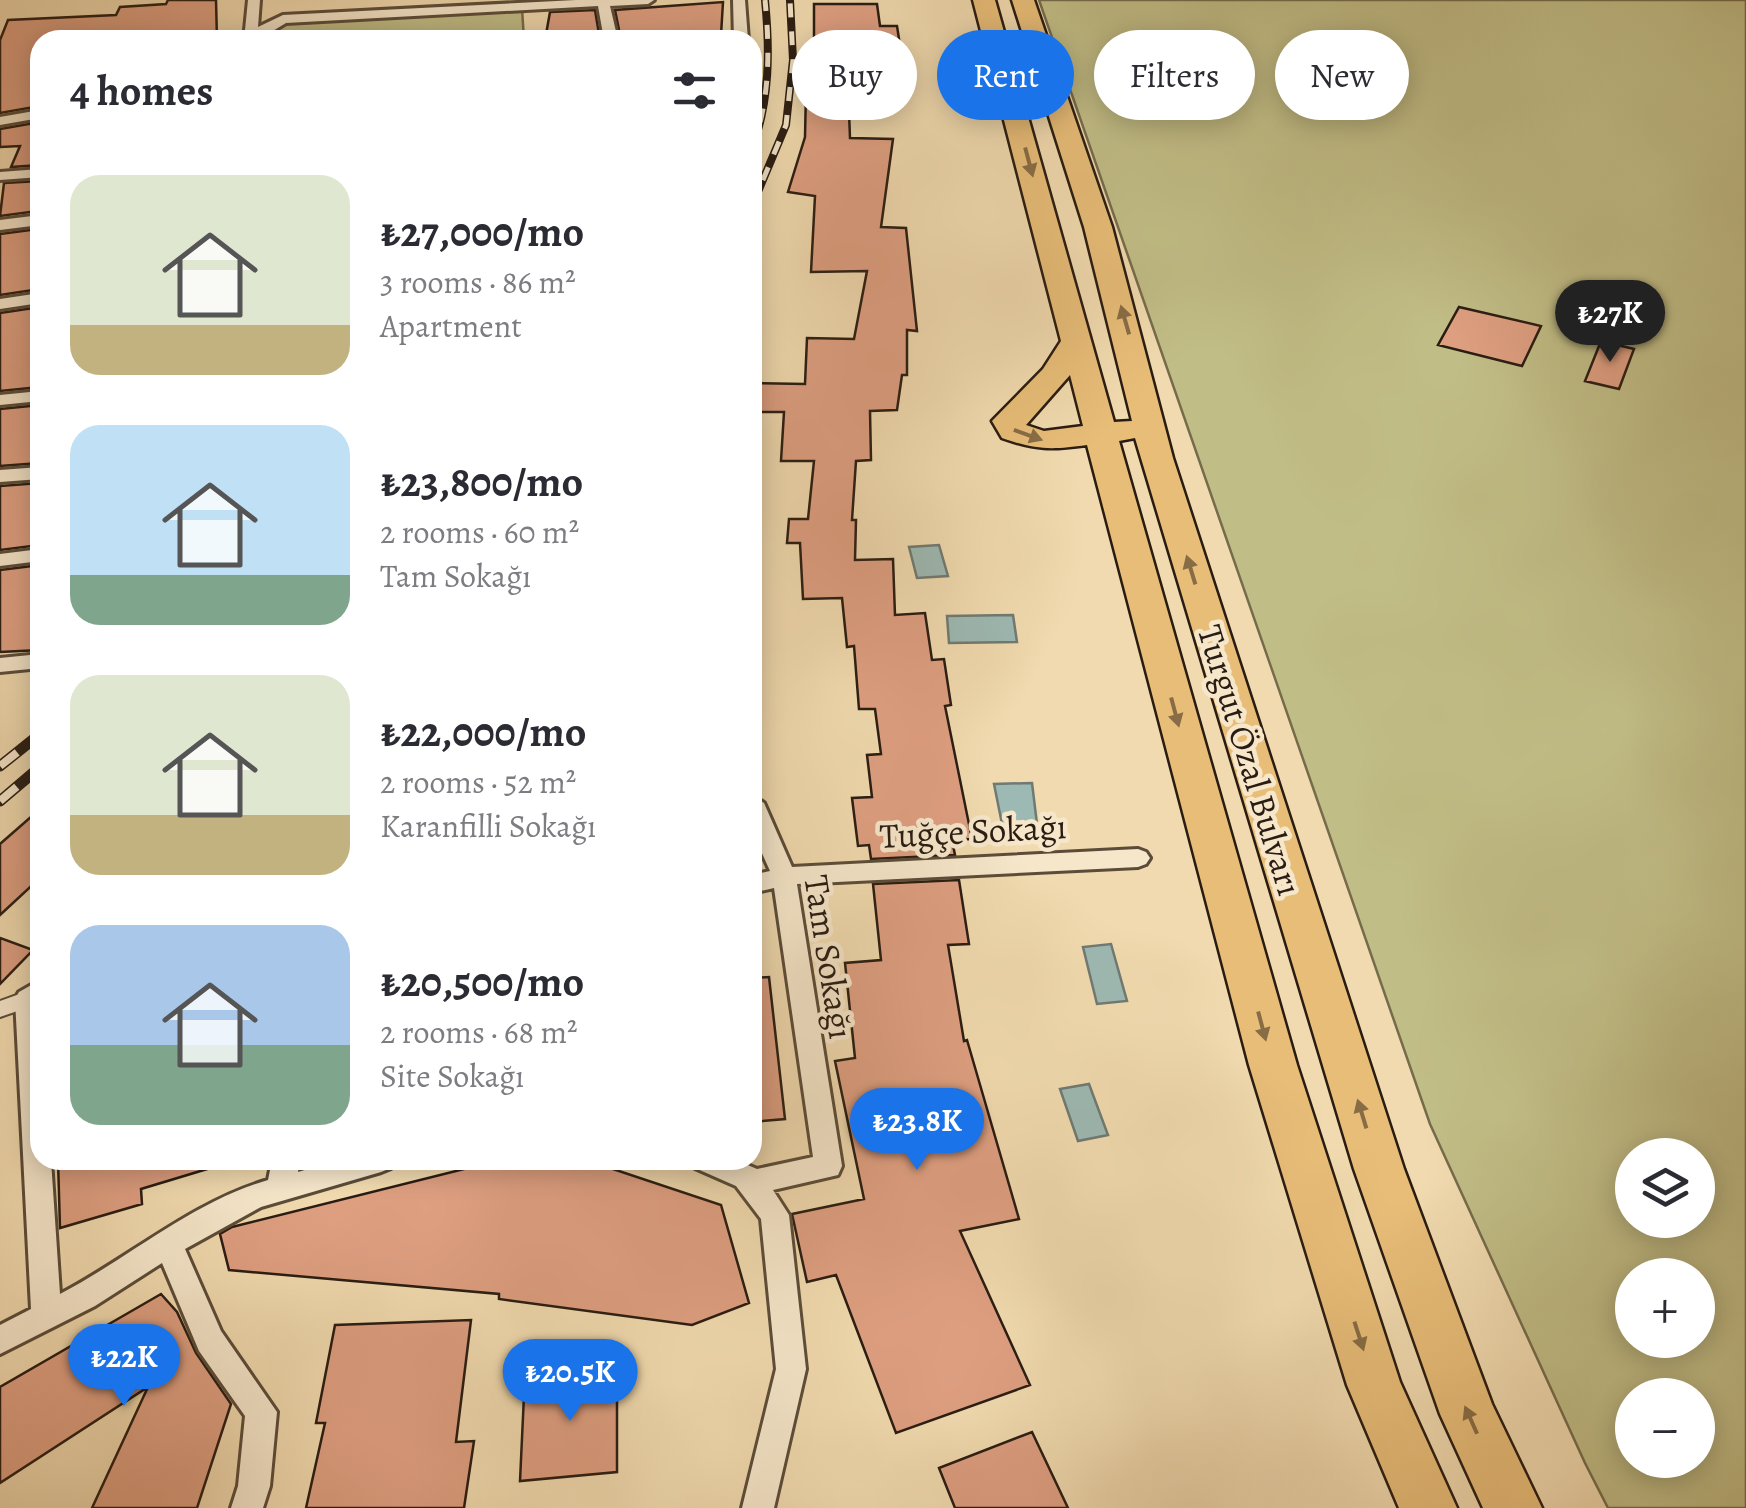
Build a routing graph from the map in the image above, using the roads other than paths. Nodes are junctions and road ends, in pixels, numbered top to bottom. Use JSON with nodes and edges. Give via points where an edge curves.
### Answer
{"nodes":[{"id":1,"x":254,"y":0,"type":"edge"},
{"id":2,"x":354,"y":0,"type":"edge"},
{"id":3,"x":648,"y":0,"type":"edge"},
{"id":4,"x":738,"y":0,"type":"edge"},
{"id":5,"x":984,"y":0,"type":"edge"},
{"id":6,"x":1024,"y":0,"type":"edge"},
{"id":7,"x":603,"y":2,"type":"edge"},
{"id":8,"x":346,"y":15,"type":"junction"},
{"id":9,"x":251,"y":30,"type":"edge"},
{"id":10,"x":265,"y":30,"type":"edge"},
{"id":11,"x":609,"y":30,"type":"edge"},
{"id":12,"x":740,"y":30,"type":"edge"},
{"id":13,"x":30,"y":116,"type":"edge"},
{"id":14,"x":0,"y":121,"type":"edge"},
{"id":15,"x":30,"y":174,"type":"edge"},
{"id":16,"x":0,"y":176,"type":"edge"},
{"id":17,"x":30,"y":222,"type":"edge"},
{"id":18,"x":0,"y":226,"type":"edge"},
{"id":19,"x":30,"y":300,"type":"edge"},
{"id":20,"x":0,"y":304,"type":"edge"},
{"id":21,"x":1077,"y":340,"type":"junction"},
{"id":22,"x":30,"y":397,"type":"edge"},
{"id":23,"x":0,"y":400,"type":"edge"},
{"id":24,"x":1148,"y":415,"type":"junction"},
{"id":25,"x":1102,"y":436,"type":"junction"},
{"id":26,"x":30,"y":474,"type":"edge"},
{"id":27,"x":0,"y":476,"type":"edge"},
{"id":28,"x":30,"y":556,"type":"edge"},
{"id":29,"x":0,"y":560,"type":"edge"},
{"id":30,"x":30,"y":662,"type":"edge"},
{"id":31,"x":0,"y":664,"type":"edge"},
{"id":32,"x":762,"y":826,"type":"edge"},
{"id":33,"x":1138,"y":858,"type":"dead end"},
{"id":34,"x":784,"y":876,"type":"junction"},
{"id":35,"x":762,"y":882,"type":"edge"},
{"id":36,"x":30,"y":997,"type":"edge"},
{"id":37,"x":0,"y":1009,"type":"edge"},
{"id":38,"x":41,"y":1170,"type":"edge"},
{"id":39,"x":729,"y":1170,"type":"edge"},
{"id":40,"x":283,"y":1173,"type":"edge"},
{"id":41,"x":750,"y":1183,"type":"junction"},
{"id":42,"x":168,"y":1243,"type":"junction"},
{"id":43,"x":46,"y":1316,"type":"junction"},
{"id":44,"x":0,"y":1340,"type":"edge"},
{"id":45,"x":247,"y":1508,"type":"edge"},
{"id":46,"x":758,"y":1508,"type":"edge"},
{"id":47,"x":1428,"y":1508,"type":"edge"},
{"id":48,"x":1513,"y":1508,"type":"edge"}],
"edges":[{"from":1,"to":9,"type":"street"},
{"from":2,"to":8,"type":"street"},
{"from":3,"to":7,"type":"street"},
{"from":4,"to":12,"type":"street"},
{"from":5,"to":21,"type":"highway","name":"Turgut Özal Bulvarı","one_way":true},
{"from":24,"to":6,"type":"highway","name":"Turgut Özal Bulvarı","one_way":true,"via":[[1082,172]]},
{"from":7,"to":8,"type":"street"},
{"from":7,"to":11,"type":"street"},
{"from":8,"to":10,"type":"street","via":[[283,19]]},
{"from":13,"to":14,"type":"street"},
{"from":15,"to":16,"type":"street"},
{"from":17,"to":18,"type":"street"},
{"from":19,"to":20,"type":"street"},
{"from":21,"to":25,"type":"highway","name":"Turgut Özal Bulvarı"},
{"from":21,"to":25,"type":"highway","one_way":true,"via":[[1054,375],[1008,421],[1013,431],[1041,441]]},
{"from":22,"to":23,"type":"street"},
{"from":24,"to":25,"type":"highway","via":[[1136,427]]},
{"from":48,"to":24,"type":"highway","name":"Turgut Özal Bulvarı","one_way":true,"via":[[1468,1414],[1379,1169]]},
{"from":25,"to":47,"type":"highway","name":"Turgut Özal Bulvarı","one_way":true,"via":[[1272,1065],[1374,1386]]},
{"from":26,"to":27,"type":"street"},
{"from":28,"to":29,"type":"street"},
{"from":30,"to":31,"type":"street"},
{"from":32,"to":34,"type":"street","name":"Tam Sokağı"},
{"from":33,"to":34,"type":"street","name":"Tuğçe Sokağı"},
{"from":34,"to":35,"type":"street","name":"Tuğçe Sokağı"},
{"from":34,"to":41,"type":"street","name":"Tam Sokağı","via":[[828,1166]]},
{"from":36,"to":37,"type":"street"},
{"from":38,"to":43,"type":"street"},
{"from":39,"to":41,"type":"street"},
{"from":40,"to":42,"type":"street"},
{"from":41,"to":46,"type":"street","via":[[775,1215],[791,1369]]},
{"from":42,"to":43,"type":"street"},
{"from":42,"to":45,"type":"street","via":[[210,1341],[261,1412]]},
{"from":43,"to":44,"type":"street"}]}
